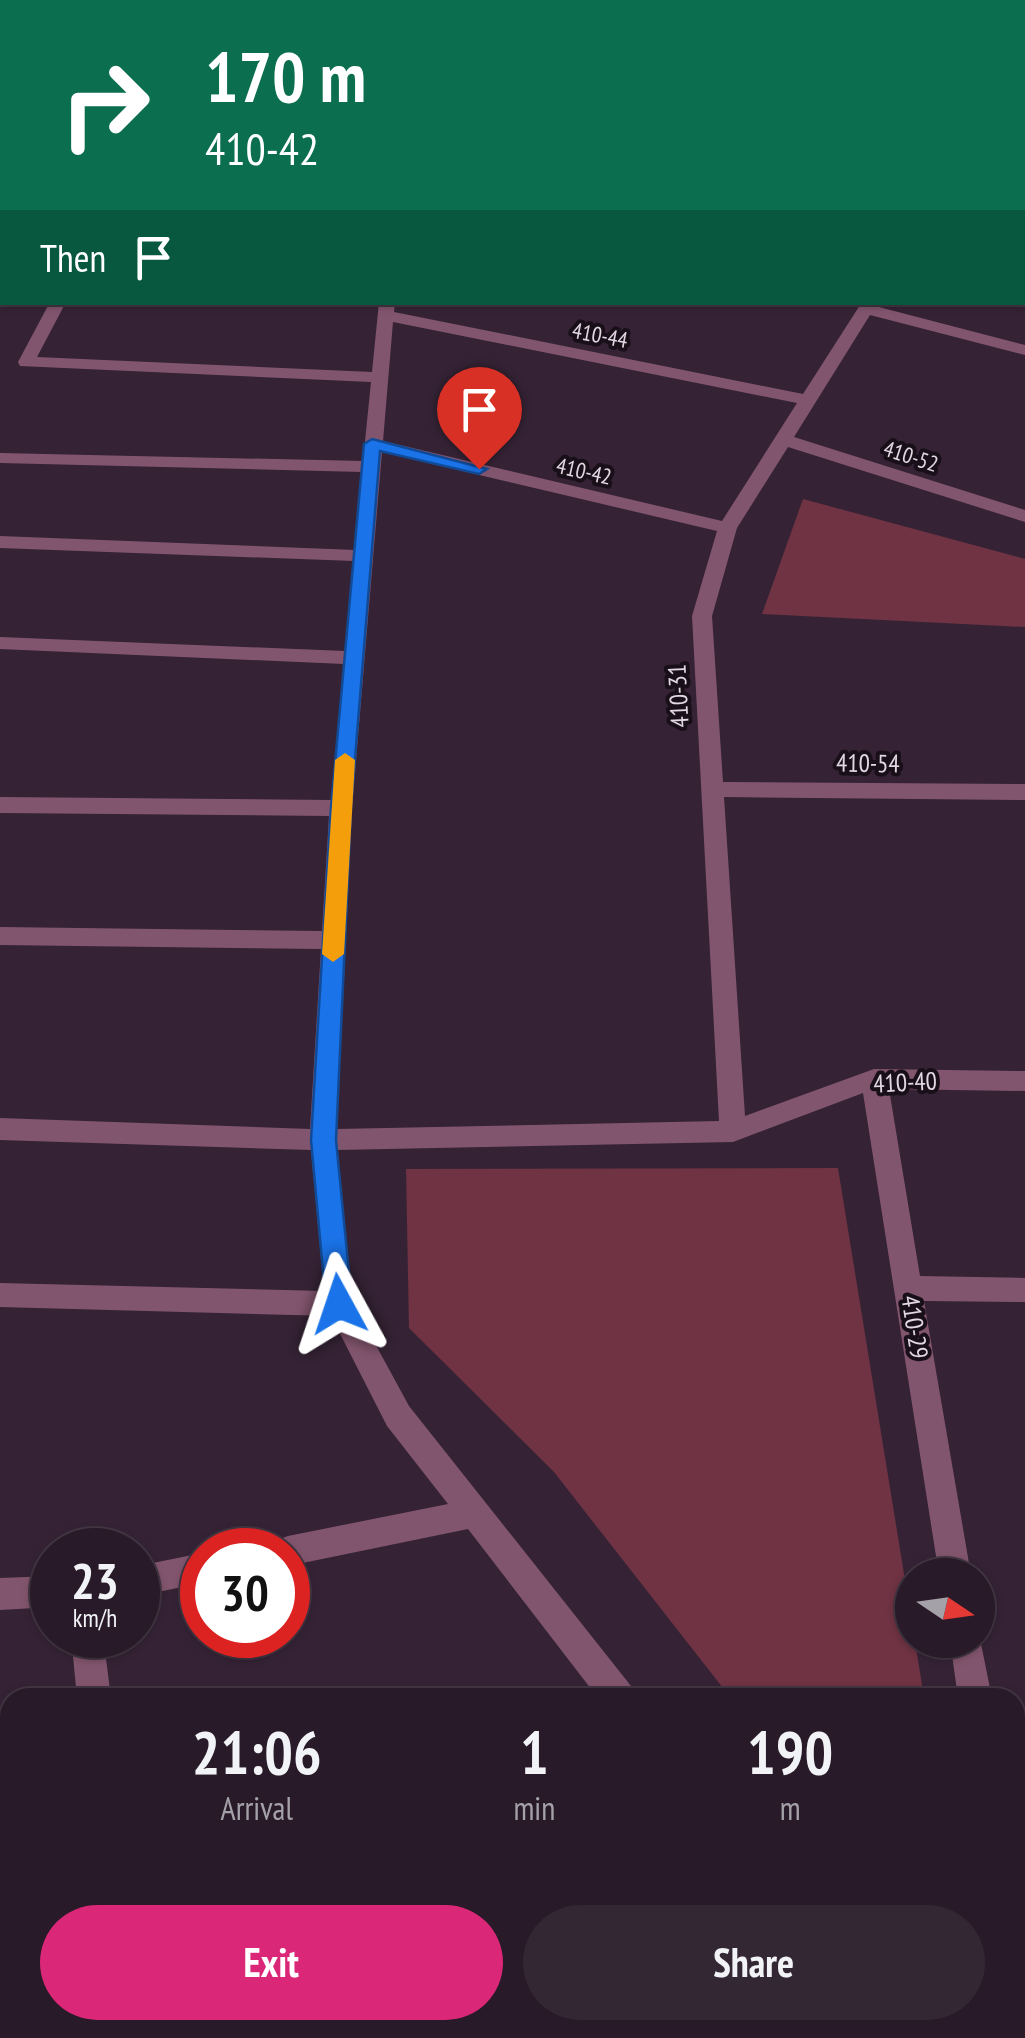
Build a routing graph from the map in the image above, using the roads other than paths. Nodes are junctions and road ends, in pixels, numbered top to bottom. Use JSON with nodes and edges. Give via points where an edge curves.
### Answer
{"nodes":[{"id":1,"x":56,"y":305,"type":"edge"},
{"id":2,"x":868,"y":306,"type":"edge"},
{"id":3,"x":386,"y":309,"type":"edge"},
{"id":4,"x":1025,"y":350,"type":"edge"},
{"id":5,"x":379,"y":377,"type":"junction"},
{"id":6,"x":806,"y":400,"type":"junction"},
{"id":7,"x":782,"y":439,"type":"junction"},
{"id":8,"x":371,"y":456,"type":"junction"},
{"id":9,"x":0,"y":458,"type":"edge"},
{"id":10,"x":1025,"y":516,"type":"edge"},
{"id":11,"x":726,"y":528,"type":"junction"},
{"id":12,"x":0,"y":542,"type":"edge"},
{"id":13,"x":364,"y":556,"type":"junction"},
{"id":14,"x":0,"y":643,"type":"edge"},
{"id":15,"x":355,"y":658,"type":"junction"},
{"id":16,"x":710,"y":789,"type":"junction"},
{"id":17,"x":1025,"y":792,"type":"edge"},
{"id":18,"x":0,"y":806,"type":"edge"},
{"id":19,"x":341,"y":808,"type":"junction"},
{"id":20,"x":0,"y":936,"type":"edge"},
{"id":21,"x":334,"y":940,"type":"junction"},
{"id":22,"x":874,"y":1079,"type":"junction"},
{"id":23,"x":1025,"y":1080,"type":"edge"},
{"id":24,"x":0,"y":1129,"type":"edge"},
{"id":25,"x":733,"y":1131,"type":"junction"},
{"id":26,"x":324,"y":1140,"type":"junction"},
{"id":27,"x":908,"y":1288,"type":"junction"},
{"id":28,"x":1025,"y":1290,"type":"edge"},
{"id":29,"x":0,"y":1295,"type":"edge"},
{"id":30,"x":339,"y":1304,"type":"junction"},
{"id":31,"x":475,"y":1513,"type":"junction"},
{"id":32,"x":310,"y":1547,"type":"edge"},
{"id":33,"x":952,"y":1558,"type":"edge"},
{"id":34,"x":30,"y":1593,"type":"edge"},
{"id":35,"x":0,"y":1594,"type":"edge"},
{"id":36,"x":90,"y":1658,"type":"edge"},
{"id":37,"x":969,"y":1658,"type":"edge"},
{"id":38,"x":93,"y":1688,"type":"edge"},
{"id":39,"x":611,"y":1688,"type":"edge"},
{"id":40,"x":973,"y":1688,"type":"edge"}],
"edges":[{"from":1,"to":5,"type":"street","via":[[26,362]]},
{"from":2,"to":4,"type":"street"},
{"from":2,"to":6,"type":"street","name":"410-31"},
{"from":3,"to":5,"type":"street"},
{"from":3,"to":6,"type":"street","name":"410-44"},
{"from":5,"to":8,"type":"street"},
{"from":6,"to":7,"type":"street","name":"410-31"},
{"from":7,"to":10,"type":"street","name":"410-52"},
{"from":7,"to":11,"type":"street","name":"410-31"},
{"from":8,"to":9,"type":"street","name":"410-42"},
{"from":8,"to":11,"type":"street","name":"410-42"},
{"from":8,"to":13,"type":"street"},
{"from":11,"to":16,"type":"street","name":"410-31","via":[[702,616]]},
{"from":12,"to":13,"type":"street"},
{"from":13,"to":15,"type":"street"},
{"from":14,"to":15,"type":"street"},
{"from":15,"to":19,"type":"street"},
{"from":16,"to":17,"type":"street","name":"410-54"},
{"from":16,"to":25,"type":"street","name":"410-31"},
{"from":18,"to":19,"type":"street"},
{"from":19,"to":21,"type":"street"},
{"from":20,"to":21,"type":"street"},
{"from":21,"to":26,"type":"street"},
{"from":22,"to":23,"type":"street","name":"410-40"},
{"from":22,"to":25,"type":"street","name":"410-40"},
{"from":22,"to":27,"type":"street","name":"410-29"},
{"from":24,"to":26,"type":"street","name":"410-40"},
{"from":25,"to":26,"type":"street","name":"410-40"},
{"from":26,"to":30,"type":"street"},
{"from":27,"to":28,"type":"street"},
{"from":27,"to":33,"type":"street","name":"410-29"},
{"from":29,"to":30,"type":"street"},
{"from":30,"to":31,"type":"street","via":[[398,1416]]},
{"from":31,"to":32,"type":"street"},
{"from":31,"to":39,"type":"street"},
{"from":34,"to":35,"type":"street"},
{"from":36,"to":38,"type":"street"},
{"from":37,"to":40,"type":"street"}]}
